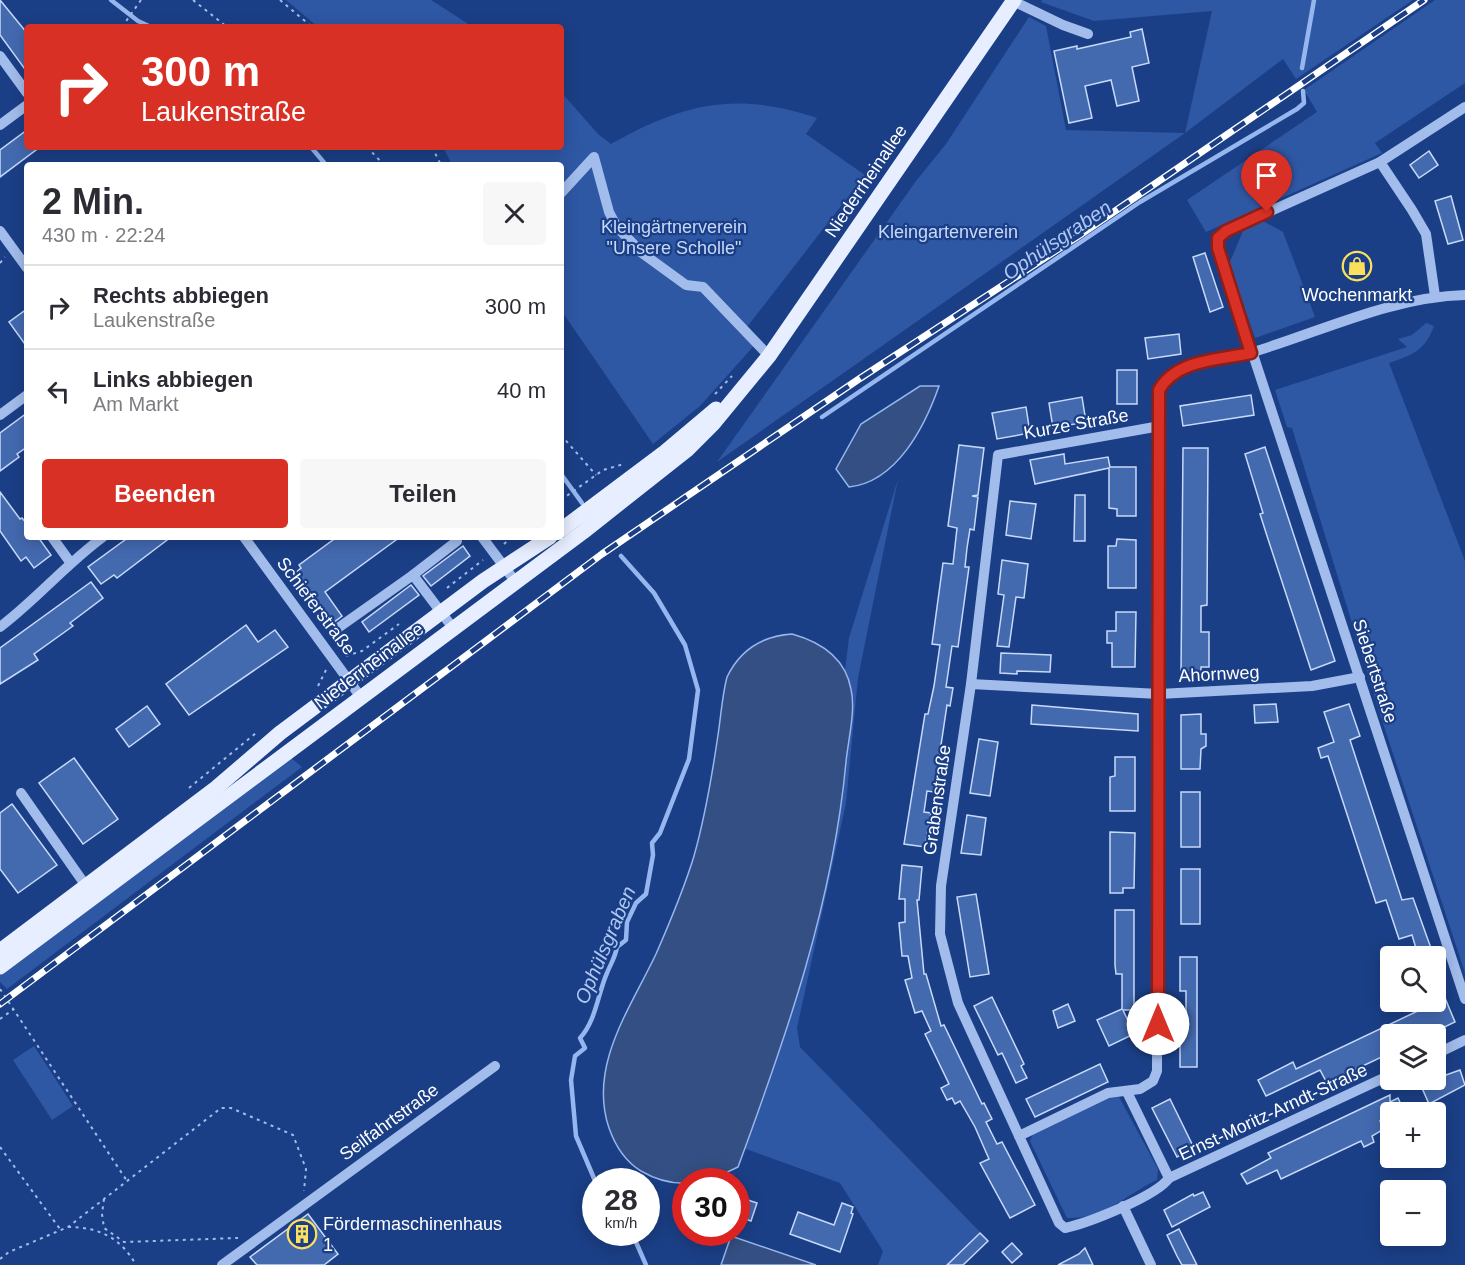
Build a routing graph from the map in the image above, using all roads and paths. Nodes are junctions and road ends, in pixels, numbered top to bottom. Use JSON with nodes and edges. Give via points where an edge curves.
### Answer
{"nodes":[{"id":1,"x":141,"y":0,"type":"edge"},
{"id":2,"x":193,"y":0,"type":"edge"},
{"id":3,"x":280,"y":0,"type":"edge"},
{"id":4,"x":1013,"y":0,"type":"edge"},
{"id":5,"x":124,"y":24,"type":"edge"},
{"id":6,"x":223,"y":24,"type":"edge"},
{"id":7,"x":308,"y":24,"type":"edge"},
{"id":8,"x":1089,"y":33,"type":"dead end"},
{"id":9,"x":0,"y":56,"type":"edge"},
{"id":10,"x":24,"y":89,"type":"edge"},
{"id":11,"x":24,"y":107,"type":"edge"},
{"id":12,"x":1465,"y":107,"type":"edge"},
{"id":13,"x":0,"y":125,"type":"edge"},
{"id":14,"x":370,"y":150,"type":"edge"},
{"id":15,"x":381,"y":162,"type":"edge"},
{"id":16,"x":1380,"y":162,"type":"junction"},
{"id":17,"x":564,"y":190,"type":"edge"},
{"id":18,"x":0,"y":231,"type":"edge"},
{"id":19,"x":24,"y":264,"type":"edge"},
{"id":20,"x":1465,"y":295,"type":"edge"},
{"id":21,"x":1436,"y":296,"type":"junction"},
{"id":22,"x":1251,"y":353,"type":"junction"},
{"id":23,"x":769,"y":357,"type":"junction"},
{"id":24,"x":748,"y":382,"type":"junction"},
{"id":25,"x":24,"y":397,"type":"edge"},
{"id":26,"x":0,"y":415,"type":"edge"},
{"id":27,"x":1160,"y":426,"type":"junction"},
{"id":28,"x":564,"y":438,"type":"edge"},
{"id":29,"x":998,"y":455,"type":"joint"},
{"id":30,"x":596,"y":475,"type":"dead end"},
{"id":31,"x":587,"y":480,"type":"dead end"},
{"id":32,"x":564,"y":498,"type":"edge"},
{"id":33,"x":564,"y":528,"type":"edge"},
{"id":34,"x":54,"y":540,"type":"edge"},
{"id":35,"x":99,"y":540,"type":"edge"},
{"id":36,"x":246,"y":540,"type":"edge"},
{"id":37,"x":485,"y":540,"type":"edge"},
{"id":38,"x":546,"y":540,"type":"edge"},
{"id":39,"x":457,"y":541,"type":"dead end"},
{"id":40,"x":70,"y":562,"type":"junction"},
{"id":41,"x":505,"y":568,"type":"junction"},
{"id":42,"x":413,"y":574,"type":"junction"},
{"id":43,"x":515,"y":581,"type":"junction"},
{"id":44,"x":442,"y":612,"type":"junction"},
{"id":45,"x":0,"y":627,"type":"edge"},
{"id":46,"x":338,"y":628,"type":"dead end"},
{"id":47,"x":453,"y":628,"type":"junction"},
{"id":48,"x":1359,"y":677,"type":"junction"},
{"id":49,"x":350,"y":681,"type":"junction"},
{"id":50,"x":971,"y":684,"type":"junction"},
{"id":51,"x":1159,"y":694,"type":"junction"},
{"id":52,"x":360,"y":696,"type":"junction"},
{"id":53,"x":21,"y":793,"type":"dead end"},
{"id":54,"x":86,"y":886,"type":"junction"},
{"id":55,"x":0,"y":951,"type":"edge"},
{"id":56,"x":0,"y":967,"type":"edge"},
{"id":57,"x":0,"y":989,"type":"edge"},
{"id":58,"x":1465,"y":999,"type":"edge"},
{"id":59,"x":14,"y":1009,"type":"junction"},
{"id":60,"x":0,"y":1019,"type":"edge"},
{"id":61,"x":1465,"y":1040,"type":"edge"},
{"id":62,"x":1446,"y":1049,"type":"edge"},
{"id":63,"x":495,"y":1066,"type":"dead end"},
{"id":64,"x":1380,"y":1080,"type":"edge"},
{"id":65,"x":1127,"y":1092,"type":"junction"},
{"id":66,"x":1018,"y":1136,"type":"junction"},
{"id":67,"x":0,"y":1147,"type":"edge"},
{"id":68,"x":1169,"y":1178,"type":"junction"},
{"id":69,"x":128,"y":1181,"type":"junction"},
{"id":70,"x":104,"y":1199,"type":"junction"},
{"id":71,"x":302,"y":1205,"type":"junction"},
{"id":72,"x":1123,"y":1206,"type":"junction"},
{"id":73,"x":68,"y":1227,"type":"junction"},
{"id":74,"x":61,"y":1230,"type":"junction"},
{"id":75,"x":116,"y":1238,"type":"junction"},
{"id":76,"x":258,"y":1238,"type":"junction"},
{"id":77,"x":0,"y":1259,"type":"edge"},
{"id":78,"x":136,"y":1265,"type":"edge"},
{"id":79,"x":222,"y":1265,"type":"edge"},
{"id":80,"x":1151,"y":1265,"type":"edge"}],
"edges":[{"from":1,"to":5,"type":"path"},
{"from":2,"to":6,"type":"path"},
{"from":3,"to":7,"type":"path"},
{"from":4,"to":8,"type":"street","via":[[1063,25]]},
{"from":4,"to":23,"type":"main road","name":"Niederrheinallee"},
{"from":9,"to":10,"type":"street"},
{"from":11,"to":13,"type":"street"},
{"from":12,"to":16,"type":"street"},
{"from":14,"to":15,"type":"path"},
{"from":16,"to":21,"type":"street","via":[[1426,234]]},
{"from":16,"to":22,"type":"street","name":"Siebertstraße","via":[[1218,238]]},
{"from":17,"to":23,"type":"street","via":[[594,157],[609,212],[618,227],[642,253],[686,285],[703,287]]},
{"from":18,"to":19,"type":"street"},
{"from":20,"to":21,"type":"street"},
{"from":21,"to":22,"type":"street","via":[[1366,314]]},
{"from":22,"to":27,"type":"street","via":[[1179,368],[1166,378],[1159,390]]},
{"from":22,"to":48,"type":"street","name":"Siebertstraße"},
{"from":23,"to":24,"type":"main road","name":"Niederrheinallee"},
{"from":24,"to":33,"type":"main road","name":"Niederrheinallee","via":[[665,452]]},
{"from":24,"to":43,"type":"main road","name":"Niederrheinallee","via":[[688,449]]},
{"from":25,"to":26,"type":"street"},
{"from":27,"to":29,"type":"street","name":"Kurze Straße"},
{"from":27,"to":51,"type":"street"},
{"from":28,"to":30,"type":"path"},
{"from":29,"to":50,"type":"street","name":"Grabenstraße"},
{"from":31,"to":32,"type":"path"},
{"from":34,"to":40,"type":"street"},
{"from":35,"to":40,"type":"street"},
{"from":36,"to":49,"type":"street","name":"Schieferstraße"},
{"from":37,"to":41,"type":"street"},
{"from":38,"to":41,"type":"main road","name":"Niederrheinallee"},
{"from":39,"to":42,"type":"street"},
{"from":40,"to":45,"type":"street"},
{"from":41,"to":43,"type":"street"},
{"from":41,"to":44,"type":"main road","name":"Niederrheinallee"},
{"from":42,"to":44,"type":"street"},
{"from":42,"to":46,"type":"street"},
{"from":43,"to":47,"type":"main road","name":"Niederrheinallee"},
{"from":44,"to":47,"type":"street"},
{"from":44,"to":49,"type":"main road","name":"Niederrheinallee"},
{"from":47,"to":52,"type":"main road","name":"Niederrheinallee"},
{"from":48,"to":51,"type":"street","name":"Ahornweg","via":[[1312,686]]},
{"from":48,"to":58,"type":"street","name":"Siebertstraße"},
{"from":49,"to":52,"type":"street","name":"Schieferstraße"},
{"from":49,"to":54,"type":"main road","name":"Niederrheinallee"},
{"from":50,"to":51,"type":"street","name":"Ahornweg"},
{"from":50,"to":66,"type":"street","name":"Grabenstraße","via":[[941,886],[940,934],[957,1003]]},
{"from":51,"to":65,"type":"street","via":[[1157,1071],[1153,1081]]},
{"from":52,"to":56,"type":"main road","name":"Niederrheinallee"},
{"from":53,"to":54,"type":"street"},
{"from":54,"to":55,"type":"main road","name":"Niederrheinallee"},
{"from":57,"to":59,"type":"path"},
{"from":59,"to":60,"type":"path"},
{"from":59,"to":69,"type":"path"},
{"from":61,"to":62,"type":"street"},
{"from":63,"to":71,"type":"street","name":"Seilfahrtstraße"},
{"from":64,"to":68,"type":"street","name":"Ernst-Moritz-Arndt-Straße"},
{"from":65,"to":66,"type":"street","via":[[1108,1093]]},
{"from":65,"to":68,"type":"street"},
{"from":66,"to":72,"type":"street","name":"Grabenstraße","via":[[1059,1223],[1065,1228]]},
{"from":67,"to":74,"type":"path"},
{"from":68,"to":72,"type":"street","name":"Ernst-Moritz-Arndt-Straße","via":[[1164,1186]]},
{"from":69,"to":70,"type":"path"},
{"from":69,"to":71,"type":"path","via":[[221,1108],[231,1108],[293,1135],[306,1169]]},
{"from":70,"to":73,"type":"path"},
{"from":70,"to":75,"type":"path","via":[[104,1228]]},
{"from":71,"to":76,"type":"street","name":"Seilfahrtstraße"},
{"from":72,"to":80,"type":"street"},
{"from":73,"to":74,"type":"path"},
{"from":73,"to":75,"type":"path","via":[[93,1229]]},
{"from":74,"to":77,"type":"path"},
{"from":75,"to":76,"type":"path","via":[[146,1243]]},
{"from":75,"to":78,"type":"path"},
{"from":76,"to":79,"type":"street","name":"Seilfahrtstraße"}]}
